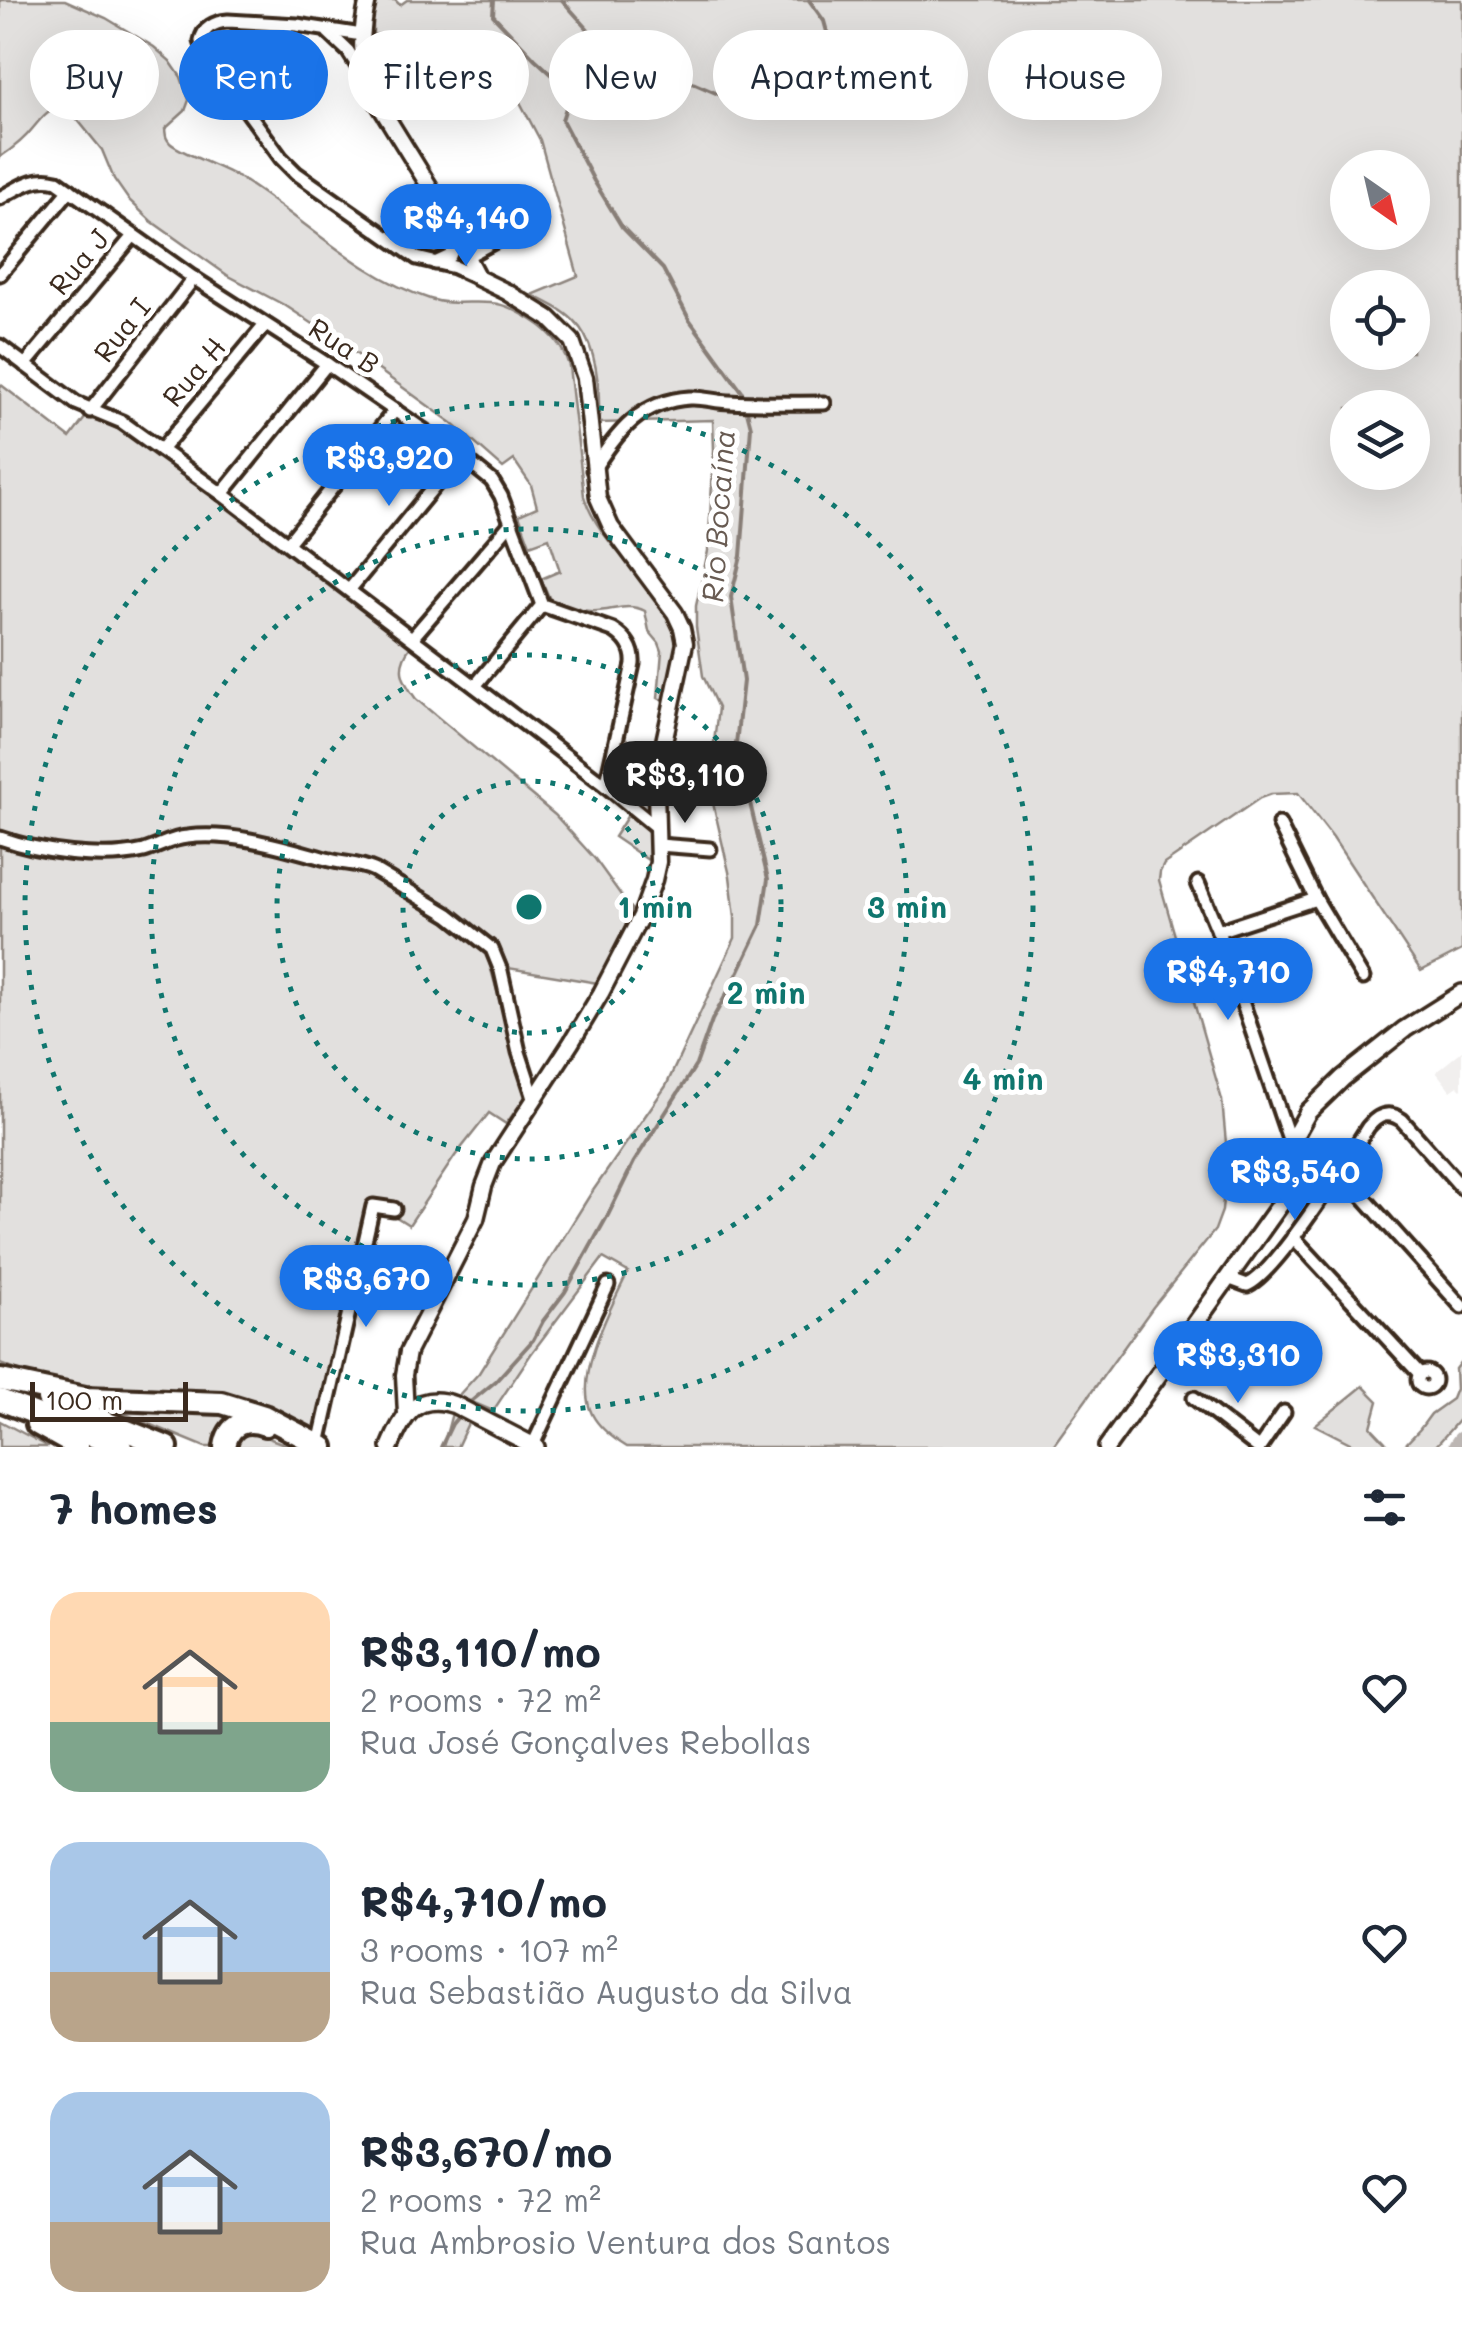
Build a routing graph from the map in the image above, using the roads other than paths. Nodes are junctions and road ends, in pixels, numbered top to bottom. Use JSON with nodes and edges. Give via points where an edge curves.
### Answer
{"nodes":[{"id":1,"x":368,"y":0,"type":"edge"},
{"id":2,"x":207,"y":30,"type":"edge"},
{"id":3,"x":325,"y":30,"type":"edge"},
{"id":4,"x":363,"y":30,"type":"edge"},
{"id":5,"x":328,"y":33,"type":"edge"},
{"id":6,"x":348,"y":53,"type":"edge"},
{"id":7,"x":253,"y":120,"type":"edge"},
{"id":8,"x":387,"y":120,"type":"edge"},
{"id":9,"x":70,"y":190,"type":"junction"},
{"id":10,"x":0,"y":198,"type":"edge"},
{"id":11,"x":534,"y":220,"type":"dead end"},
{"id":12,"x":133,"y":236,"type":"junction"},
{"id":13,"x":457,"y":240,"type":"junction"},
{"id":14,"x":466,"y":257,"type":"junction"},
{"id":15,"x":435,"y":263,"type":"junction"},
{"id":16,"x":0,"y":274,"type":"edge"},
{"id":17,"x":194,"y":278,"type":"junction"},
{"id":18,"x":478,"y":278,"type":"junction"},
{"id":19,"x":265,"y":325,"type":"junction"},
{"id":20,"x":0,"y":346,"type":"edge"},
{"id":21,"x":328,"y":364,"type":"junction"},
{"id":22,"x":25,"y":365,"type":"junction"},
{"id":23,"x":824,"y":403,"type":"dead end"},
{"id":24,"x":396,"y":410,"type":"junction"},
{"id":25,"x":90,"y":411,"type":"junction"},
{"id":26,"x":161,"y":450,"type":"junction"},
{"id":27,"x":460,"y":454,"type":"junction"},
{"id":28,"x":594,"y":470,"type":"junction"},
{"id":29,"x":222,"y":494,"type":"junction"},
{"id":30,"x":512,"y":522,"type":"junction"},
{"id":31,"x":288,"y":543,"type":"junction"},
{"id":32,"x":350,"y":589,"type":"junction"},
{"id":33,"x":542,"y":605,"type":"junction"},
{"id":34,"x":413,"y":637,"type":"junction"},
{"id":35,"x":474,"y":686,"type":"junction"},
{"id":36,"x":606,"y":786,"type":"junction"},
{"id":37,"x":1279,"y":824,"type":"dead end"},
{"id":38,"x":657,"y":828,"type":"junction"},
{"id":39,"x":0,"y":838,"type":"edge"},
{"id":40,"x":659,"y":845,"type":"junction"},
{"id":41,"x":710,"y":848,"type":"dead end"},
{"id":42,"x":1198,"y":883,"type":"dead end"},
{"id":43,"x":1316,"y":899,"type":"junction"},
{"id":44,"x":1218,"y":932,"type":"junction"},
{"id":45,"x":1362,"y":978,"type":"dead end"},
{"id":46,"x":1462,"y":993,"type":"edge"},
{"id":47,"x":534,"y":1098,"type":"junction"},
{"id":48,"x":1293,"y":1151,"type":"junction"},
{"id":49,"x":1340,"y":1171,"type":"junction"},
{"id":50,"x":1462,"y":1188,"type":"edge"},
{"id":51,"x":394,"y":1209,"type":"dead end"},
{"id":52,"x":1293,"y":1237,"type":"junction"},
{"id":53,"x":1228,"y":1278,"type":"junction"},
{"id":54,"x":608,"y":1285,"type":"dead end"},
{"id":55,"x":1462,"y":1307,"type":"edge"},
{"id":56,"x":1462,"y":1316,"type":"edge"},
{"id":57,"x":1420,"y":1374,"type":"dead end"},
{"id":58,"x":0,"y":1380,"type":"edge"},
{"id":59,"x":1194,"y":1398,"type":"dead end"},
{"id":60,"x":0,"y":1402,"type":"edge"},
{"id":61,"x":1284,"y":1412,"type":"dead end"},
{"id":62,"x":406,"y":1414,"type":"junction"},
{"id":63,"x":321,"y":1446,"type":"edge"},
{"id":64,"x":534,"y":1446,"type":"edge"},
{"id":65,"x":78,"y":1447,"type":"edge"},
{"id":66,"x":121,"y":1447,"type":"edge"},
{"id":67,"x":167,"y":1447,"type":"edge"},
{"id":68,"x":224,"y":1447,"type":"edge"},
{"id":69,"x":390,"y":1447,"type":"edge"},
{"id":70,"x":1107,"y":1447,"type":"edge"},
{"id":71,"x":1258,"y":1447,"type":"edge"}],
"edges":[{"from":1,"to":4,"type":"street"},
{"from":2,"to":3,"type":"street","via":[[228,21]]},
{"from":5,"to":6,"type":"street"},
{"from":7,"to":15,"type":"street","via":[[296,173],[411,254]]},
{"from":8,"to":13,"type":"street"},
{"from":9,"to":10,"type":"street","via":[[39,179]]},
{"from":9,"to":12,"type":"street","name":"Rua B"},
{"from":9,"to":16,"type":"street"},
{"from":11,"to":14,"type":"street"},
{"from":12,"to":17,"type":"street","name":"Rua B"},
{"from":12,"to":22,"type":"street","name":"Rua J"},
{"from":13,"to":14,"type":"street"},
{"from":13,"to":15,"type":"street","via":[[450,256]]},
{"from":14,"to":18,"type":"street"},
{"from":15,"to":18,"type":"street"},
{"from":17,"to":19,"type":"street","name":"Rua B"},
{"from":17,"to":25,"type":"street","name":"Rua I"},
{"from":18,"to":28,"type":"street","via":[[549,318],[572,341],[586,378]]},
{"from":19,"to":21,"type":"street","name":"Rua B"},
{"from":19,"to":26,"type":"street","name":"Rua H"},
{"from":20,"to":22,"type":"street"},
{"from":21,"to":24,"type":"street","name":"Rua B"},
{"from":21,"to":29,"type":"street"},
{"from":22,"to":25,"type":"street"},
{"from":23,"to":28,"type":"street","via":[[667,403],[626,425]]},
{"from":24,"to":27,"type":"street","name":"Rua B"},
{"from":24,"to":31,"type":"street"},
{"from":25,"to":26,"type":"street","via":[[116,419]]},
{"from":26,"to":29,"type":"street"},
{"from":27,"to":30,"type":"street","name":"Rua B","via":[[492,481]]},
{"from":27,"to":32,"type":"street"},
{"from":28,"to":38,"type":"street","via":[[606,518],[664,596],[684,636],[658,770]]},
{"from":29,"to":31,"type":"street"},
{"from":30,"to":33,"type":"street","name":"Rua B"},
{"from":30,"to":34,"type":"street"},
{"from":31,"to":32,"type":"street"},
{"from":32,"to":34,"type":"street"},
{"from":33,"to":35,"type":"street"},
{"from":33,"to":36,"type":"street","via":[[613,630],[631,650]]},
{"from":34,"to":35,"type":"street"},
{"from":35,"to":36,"type":"street"},
{"from":36,"to":38,"type":"street"},
{"from":37,"to":43,"type":"street"},
{"from":38,"to":40,"type":"street"},
{"from":39,"to":47,"type":"street","via":[[111,855],[183,837],[252,840],[362,864],[492,949]]},
{"from":40,"to":41,"type":"street"},
{"from":40,"to":47,"type":"street","via":[[634,931]]},
{"from":42,"to":44,"type":"street"},
{"from":43,"to":44,"type":"street"},
{"from":43,"to":45,"type":"street"},
{"from":44,"to":48,"type":"street"},
{"from":46,"to":48,"type":"main road","via":[[1326,1093],[1298,1127]]},
{"from":47,"to":62,"type":"street","via":[[492,1163],[476,1220],[408,1352]]},
{"from":48,"to":53,"type":"main road","via":[[1282,1202]]},
{"from":49,"to":50,"type":"street","via":[[1376,1118],[1393,1114]]},
{"from":49,"to":52,"type":"street"},
{"from":49,"to":55,"type":"street"},
{"from":51,"to":63,"type":"street","via":[[373,1206]]},
{"from":52,"to":53,"type":"street","via":[[1255,1282]]},
{"from":52,"to":57,"type":"street"},
{"from":53,"to":70,"type":"main road"},
{"from":54,"to":64,"type":"street"},
{"from":55,"to":56,"type":"street"},
{"from":58,"to":63,"type":"highway","via":[[86,1398],[222,1404],[264,1416]]},
{"from":58,"to":67,"type":"highway"},
{"from":59,"to":71,"type":"street"},
{"from":60,"to":65,"type":"highway"},
{"from":60,"to":66,"type":"highway"},
{"from":61,"to":71,"type":"street"},
{"from":62,"to":64,"type":"main road","via":[[443,1401]]},
{"from":62,"to":69,"type":"main road"},
{"from":63,"to":68,"type":"highway","via":[[248,1421],[230,1430]]}]}
